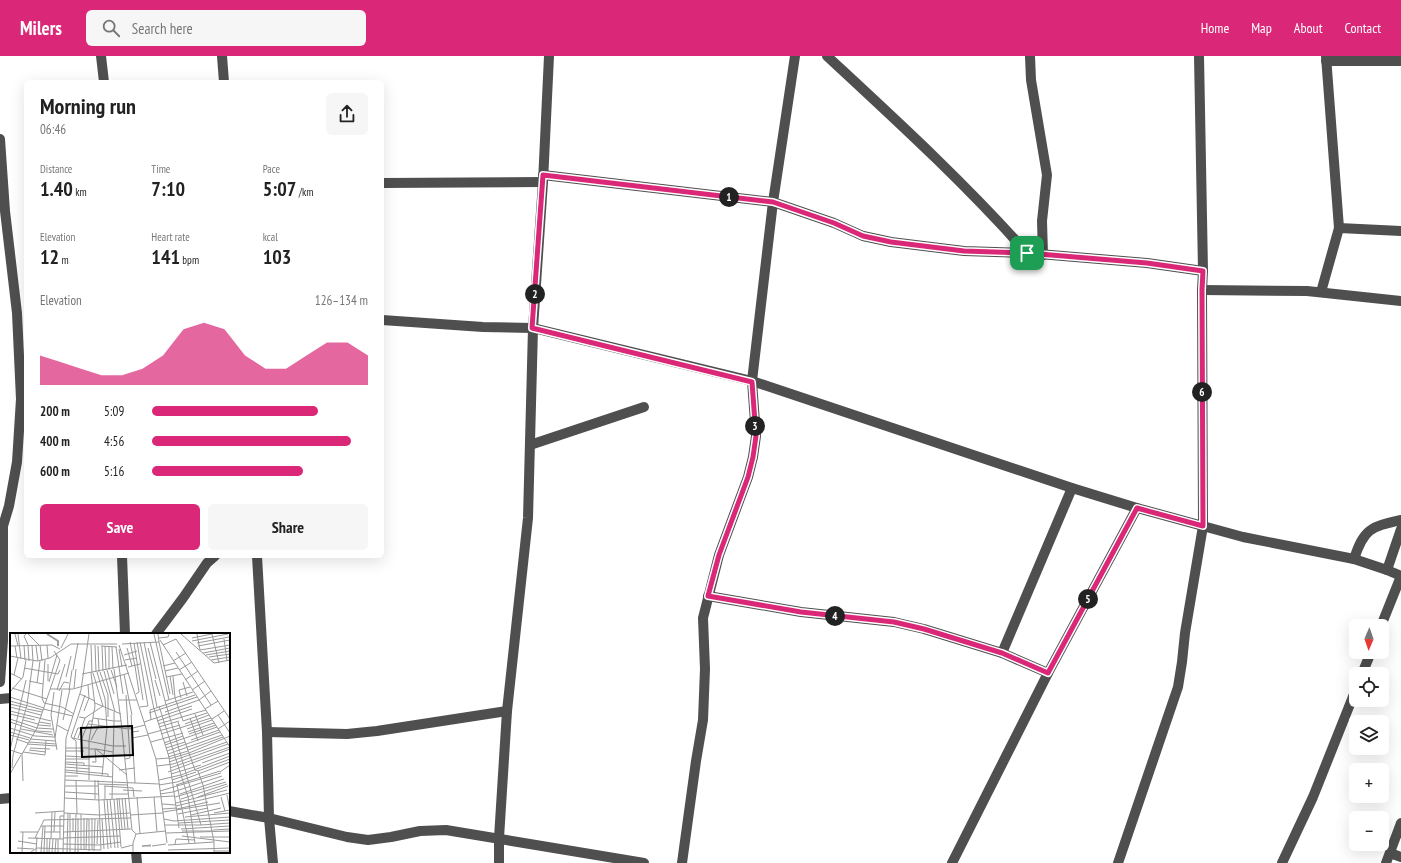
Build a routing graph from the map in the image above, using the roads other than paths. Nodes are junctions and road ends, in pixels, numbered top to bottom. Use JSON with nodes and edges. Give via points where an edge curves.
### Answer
{"nodes":[{"id":1,"x":101,"y":56,"type":"edge"},
{"id":2,"x":222,"y":56,"type":"edge"},
{"id":3,"x":549,"y":56,"type":"edge"},
{"id":4,"x":795,"y":56,"type":"edge"},
{"id":5,"x":827,"y":56,"type":"edge"},
{"id":6,"x":1030,"y":56,"type":"edge"},
{"id":7,"x":1199,"y":56,"type":"edge"},
{"id":8,"x":1326,"y":59,"type":"edge"},
{"id":9,"x":1401,"y":61,"type":"edge"},
{"id":10,"x":104,"y":80,"type":"edge"},
{"id":11,"x":224,"y":80,"type":"edge"},
{"id":12,"x":0,"y":139,"type":"edge"},
{"id":13,"x":543,"y":179,"type":"junction"},
{"id":14,"x":384,"y":183,"type":"edge"},
{"id":15,"x":773,"y":202,"type":"junction"},
{"id":16,"x":1339,"y":228,"type":"junction"},
{"id":17,"x":1401,"y":231,"type":"edge"},
{"id":18,"x":1027,"y":253,"type":"junction"},
{"id":19,"x":1043,"y":255,"type":"junction"},
{"id":20,"x":1203,"y":271,"type":"junction"},
{"id":21,"x":1202,"y":290,"type":"junction"},
{"id":22,"x":1321,"y":292,"type":"junction"},
{"id":23,"x":1401,"y":301,"type":"edge"},
{"id":24,"x":384,"y":320,"type":"edge"},
{"id":25,"x":532,"y":328,"type":"junction"},
{"id":26,"x":752,"y":382,"type":"junction"},
{"id":27,"x":644,"y":407,"type":"dead end"},
{"id":28,"x":530,"y":445,"type":"junction"},
{"id":29,"x":1072,"y":488,"type":"junction"},
{"id":30,"x":1137,"y":508,"type":"junction"},
{"id":31,"x":1401,"y":520,"type":"edge"},
{"id":32,"x":1,"y":526,"type":"edge"},
{"id":33,"x":1203,"y":526,"type":"junction"},
{"id":34,"x":1401,"y":529,"type":"edge"},
{"id":35,"x":122,"y":558,"type":"edge"},
{"id":36,"x":212,"y":558,"type":"edge"},
{"id":37,"x":257,"y":558,"type":"edge"},
{"id":38,"x":1354,"y":559,"type":"junction"},
{"id":39,"x":1387,"y":570,"type":"junction"},
{"id":40,"x":1401,"y":576,"type":"edge"},
{"id":41,"x":708,"y":596,"type":"junction"},
{"id":42,"x":1384,"y":619,"type":"edge"},
{"id":43,"x":125,"y":633,"type":"edge"},
{"id":44,"x":157,"y":633,"type":"edge"},
{"id":45,"x":1002,"y":653,"type":"junction"},
{"id":46,"x":1048,"y":673,"type":"junction"},
{"id":47,"x":0,"y":682,"type":"edge"},
{"id":48,"x":10,"y":698,"type":"edge"},
{"id":49,"x":0,"y":699,"type":"edge"},
{"id":50,"x":1349,"y":707,"type":"edge"},
{"id":51,"x":507,"y":711,"type":"junction"},
{"id":52,"x":267,"y":732,"type":"junction"},
{"id":53,"x":10,"y":798,"type":"edge"},
{"id":54,"x":0,"y":799,"type":"edge"},
{"id":55,"x":230,"y":811,"type":"edge"},
{"id":56,"x":269,"y":818,"type":"junction"},
{"id":57,"x":1401,"y":823,"type":"edge"},
{"id":58,"x":499,"y":838,"type":"junction"},
{"id":59,"x":136,"y":853,"type":"edge"},
{"id":60,"x":1390,"y":853,"type":"junction"},
{"id":61,"x":1401,"y":857,"type":"edge"},
{"id":62,"x":137,"y":863,"type":"edge"},
{"id":63,"x":273,"y":863,"type":"edge"},
{"id":64,"x":499,"y":863,"type":"edge"},
{"id":65,"x":644,"y":863,"type":"edge"},
{"id":66,"x":682,"y":863,"type":"edge"},
{"id":67,"x":952,"y":863,"type":"edge"},
{"id":68,"x":1118,"y":863,"type":"edge"},
{"id":69,"x":1282,"y":863,"type":"edge"},
{"id":70,"x":1386,"y":863,"type":"edge"}],
"edges":[{"from":1,"to":10,"type":"street"},
{"from":2,"to":11,"type":"street"},
{"from":3,"to":13,"type":"street"},
{"from":4,"to":15,"type":"street"},
{"from":5,"to":18,"type":"street","via":[[983,205]]},
{"from":6,"to":19,"type":"street","via":[[1047,175],[1042,221]]},
{"from":7,"to":20,"type":"street"},
{"from":8,"to":9,"type":"street"},
{"from":8,"to":16,"type":"street"},
{"from":12,"to":32,"type":"street","via":[[5,211],[17,313],[21,399],[17,462]]},
{"from":13,"to":14,"type":"street"},
{"from":13,"to":15,"type":"street"},
{"from":13,"to":25,"type":"street"},
{"from":15,"to":18,"type":"street","via":[[863,236],[891,242],[964,251]]},
{"from":15,"to":26,"type":"street"},
{"from":16,"to":17,"type":"street"},
{"from":16,"to":22,"type":"street"},
{"from":18,"to":19,"type":"street"},
{"from":19,"to":20,"type":"street","via":[[1147,263]]},
{"from":20,"to":21,"type":"street"},
{"from":21,"to":22,"type":"street"},
{"from":21,"to":33,"type":"street"},
{"from":22,"to":23,"type":"street"},
{"from":24,"to":25,"type":"street"},
{"from":25,"to":26,"type":"street"},
{"from":25,"to":28,"type":"street"},
{"from":26,"to":29,"type":"street"},
{"from":26,"to":41,"type":"street","via":[[756,436],[753,457],[719,555]]},
{"from":27,"to":28,"type":"street"},
{"from":28,"to":51,"type":"street","via":[[528,518]]},
{"from":29,"to":30,"type":"street"},
{"from":29,"to":45,"type":"street"},
{"from":30,"to":33,"type":"street"},
{"from":30,"to":46,"type":"street"},
{"from":31,"to":38,"type":"street","via":[[1370,530],[1360,542]]},
{"from":32,"to":47,"type":"street","via":[[3,641]]},
{"from":33,"to":38,"type":"street","via":[[1243,537]]},
{"from":33,"to":68,"type":"street","via":[[1178,687]]},
{"from":34,"to":39,"type":"street"},
{"from":35,"to":43,"type":"street"},
{"from":36,"to":44,"type":"street","via":[[206,563]]},
{"from":37,"to":52,"type":"street"},
{"from":38,"to":39,"type":"street"},
{"from":39,"to":40,"type":"street"},
{"from":40,"to":42,"type":"street"},
{"from":41,"to":45,"type":"street","via":[[801,612],[894,622]]},
{"from":41,"to":66,"type":"street","via":[[703,618],[703,720]]},
{"from":45,"to":46,"type":"street"},
{"from":46,"to":67,"type":"street"},
{"from":48,"to":49,"type":"street"},
{"from":50,"to":69,"type":"street","via":[[1313,797]]},
{"from":51,"to":52,"type":"street","via":[[347,734]]},
{"from":51,"to":58,"type":"street"},
{"from":52,"to":56,"type":"street"},
{"from":53,"to":54,"type":"street"},
{"from":55,"to":56,"type":"street"},
{"from":56,"to":58,"type":"street","via":[[368,840],[420,831],[446,830]]},
{"from":56,"to":63,"type":"street"},
{"from":57,"to":60,"type":"street"},
{"from":58,"to":64,"type":"street"},
{"from":58,"to":65,"type":"street"},
{"from":59,"to":62,"type":"street"},
{"from":60,"to":61,"type":"street"},
{"from":60,"to":70,"type":"street"}]}
